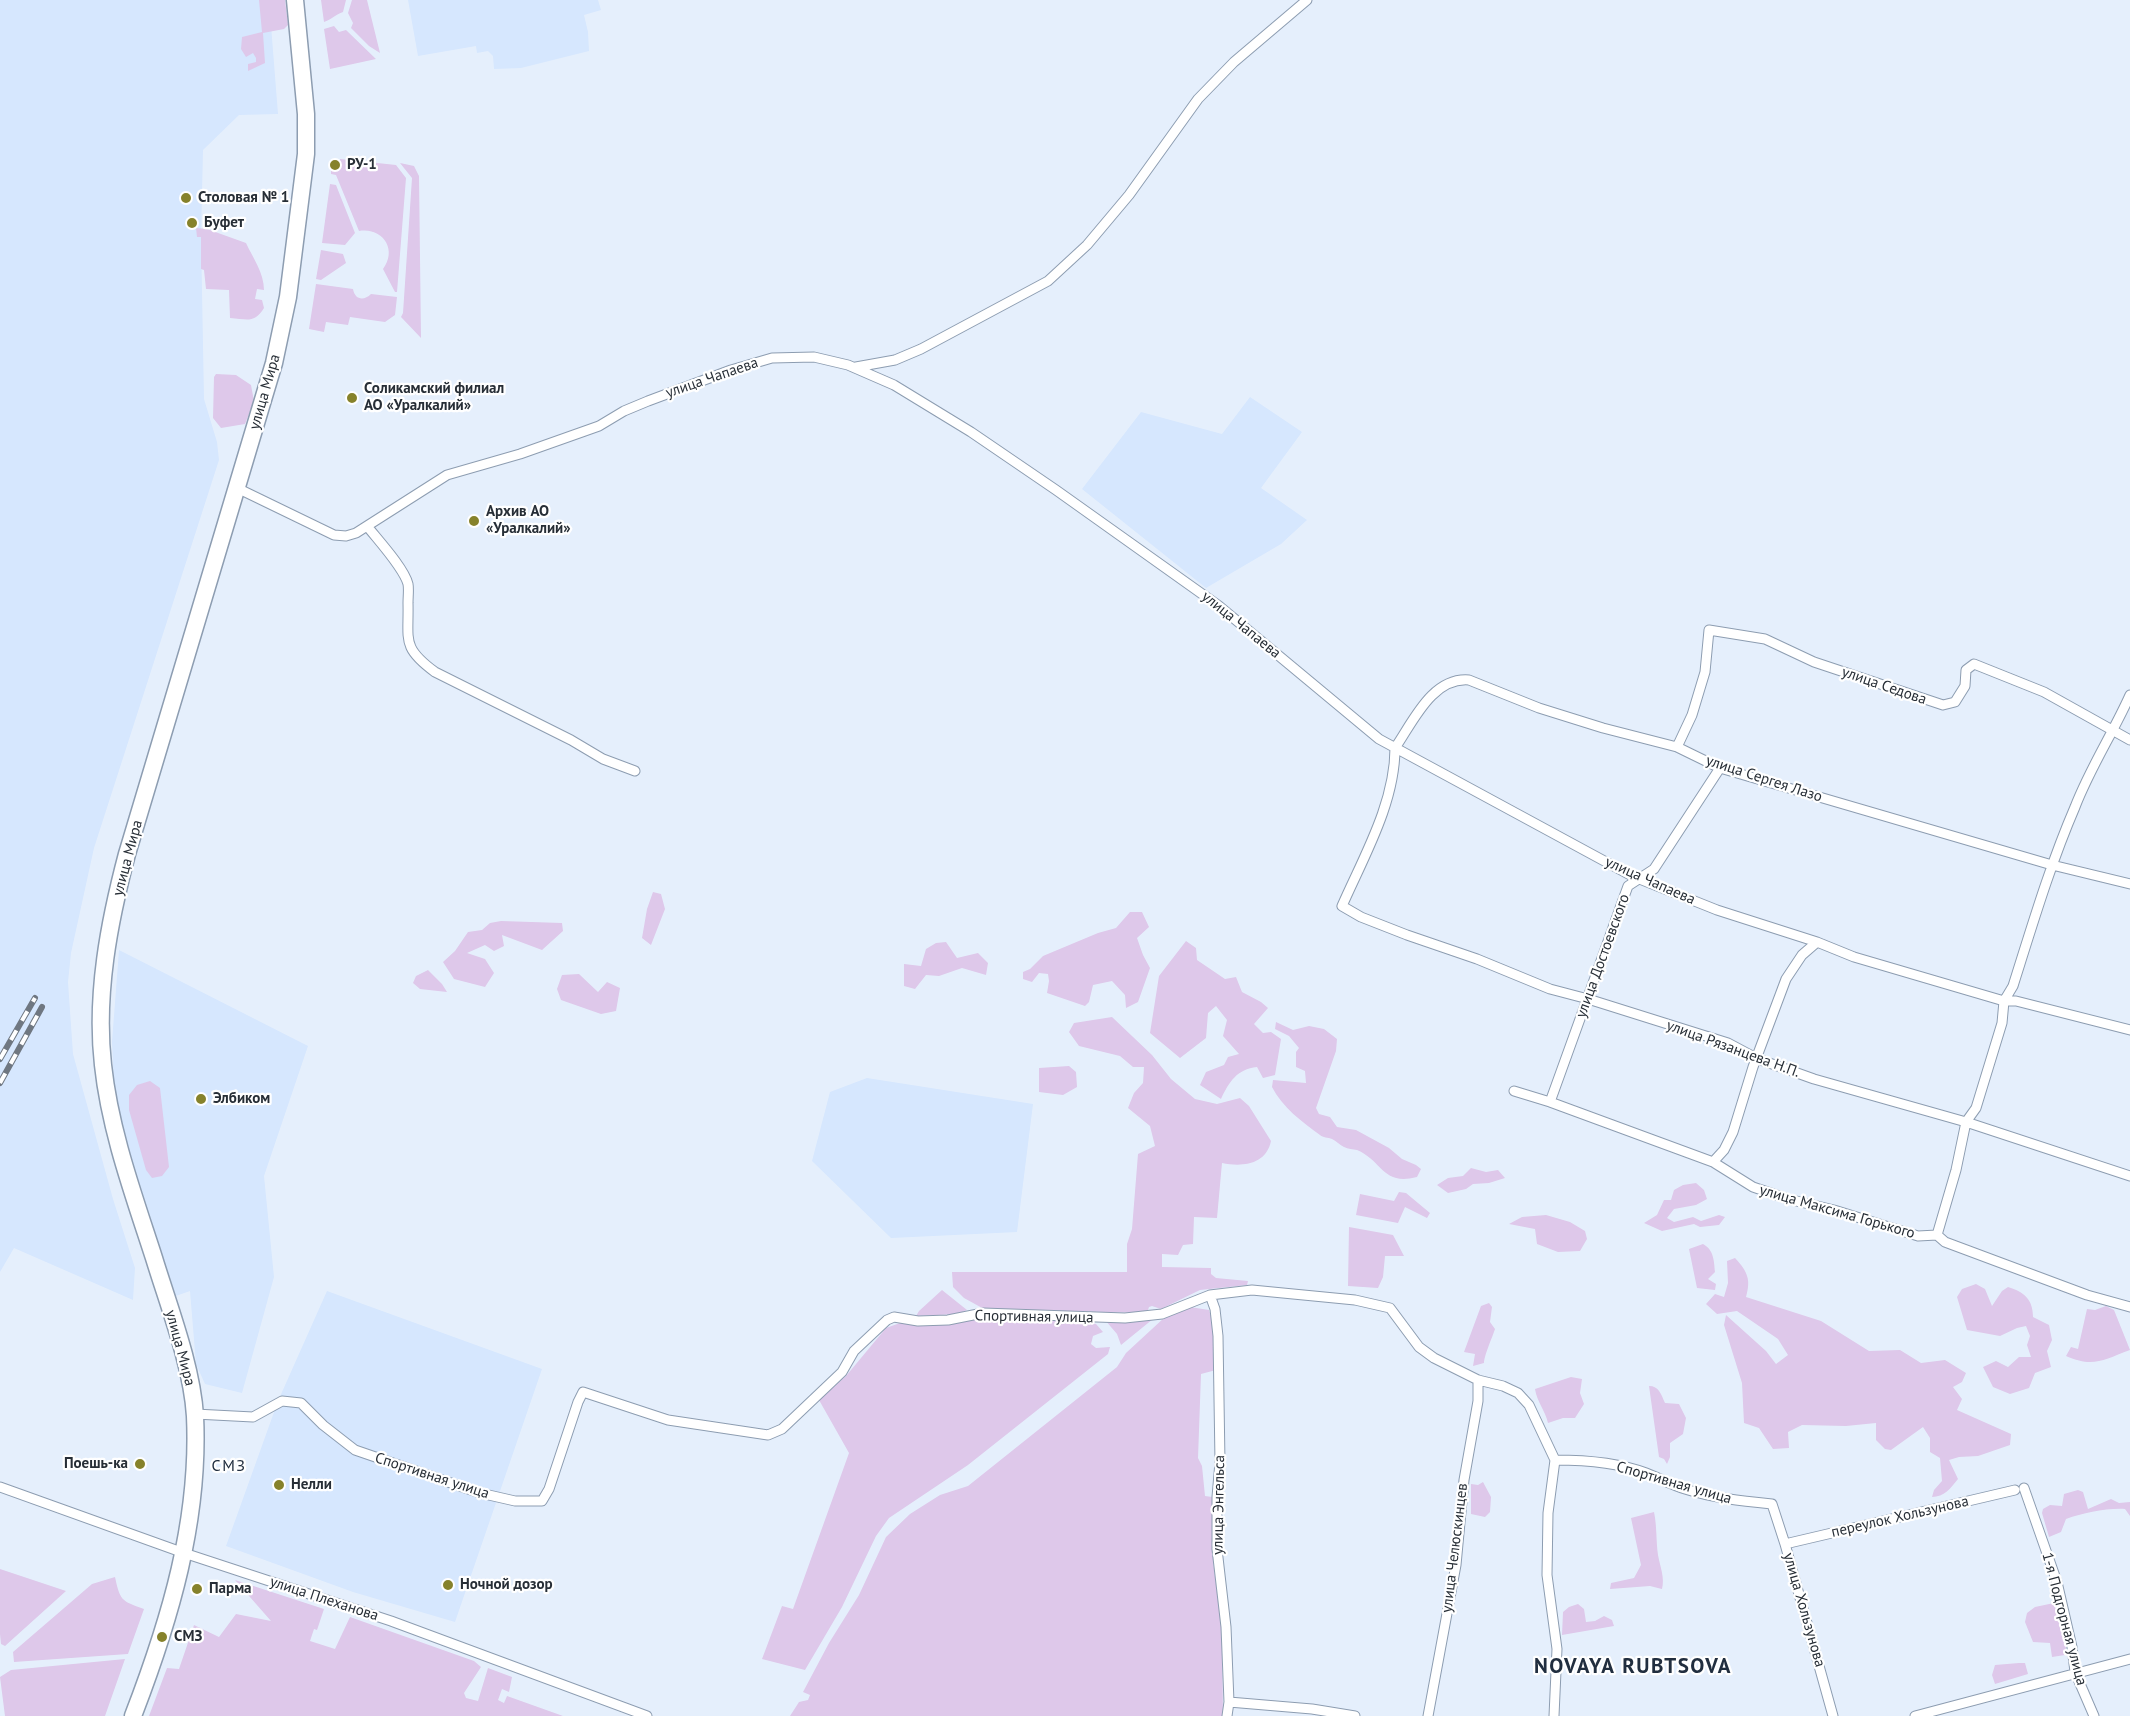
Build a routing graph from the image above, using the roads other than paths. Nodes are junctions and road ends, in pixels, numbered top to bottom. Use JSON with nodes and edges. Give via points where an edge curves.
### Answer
{"nodes":[{"id":1,"x":295,"y":0,"type":"edge"},
{"id":2,"x":1307,"y":0,"type":"edge"},
{"id":3,"x":856,"y":367,"type":"junction"},
{"id":4,"x":237,"y":488,"type":"junction"},
{"id":5,"x":367,"y":526,"type":"junction"},
{"id":6,"x":2130,"y":695,"type":"edge"},
{"id":7,"x":2114,"y":732,"type":"junction"},
{"id":8,"x":2130,"y":740,"type":"edge"},
{"id":9,"x":1677,"y":747,"type":"junction"},
{"id":10,"x":1395,"y":748,"type":"junction"},
{"id":11,"x":1720,"y":768,"type":"junction"},
{"id":12,"x":635,"y":771,"type":"dead end"},
{"id":13,"x":2052,"y":865,"type":"junction"},
{"id":14,"x":1639,"y":879,"type":"junction"},
{"id":15,"x":2130,"y":884,"type":"edge"},
{"id":16,"x":1817,"y":942,"type":"junction"},
{"id":17,"x":1588,"y":999,"type":"junction"},
{"id":18,"x":2004,"y":1001,"type":"junction"},
{"id":19,"x":2130,"y":1030,"type":"edge"},
{"id":20,"x":1758,"y":1059,"type":"junction"},
{"id":21,"x":1514,"y":1091,"type":"dead end"},
{"id":22,"x":1550,"y":1102,"type":"junction"},
{"id":23,"x":1966,"y":1122,"type":"junction"},
{"id":24,"x":1713,"y":1162,"type":"junction"},
{"id":25,"x":2130,"y":1176,"type":"edge"},
{"id":26,"x":1937,"y":1235,"type":"junction"},
{"id":27,"x":1210,"y":1295,"type":"junction"},
{"id":28,"x":2130,"y":1307,"type":"edge"},
{"id":29,"x":1478,"y":1380,"type":"junction"},
{"id":30,"x":195,"y":1414,"type":"junction"},
{"id":31,"x":1555,"y":1460,"type":"junction"},
{"id":32,"x":0,"y":1487,"type":"edge"},
{"id":33,"x":2019,"y":1489,"type":"joint"},
{"id":34,"x":1772,"y":1504,"type":"joint"},
{"id":35,"x":1785,"y":1544,"type":"junction"},
{"id":36,"x":184,"y":1553,"type":"junction"},
{"id":37,"x":2130,"y":1659,"type":"edge"},
{"id":38,"x":2075,"y":1672,"type":"junction"},
{"id":39,"x":1229,"y":1702,"type":"junction"},
{"id":40,"x":133,"y":1716,"type":"edge"},
{"id":41,"x":647,"y":1716,"type":"edge"},
{"id":42,"x":1227,"y":1716,"type":"edge"},
{"id":43,"x":1355,"y":1716,"type":"edge"},
{"id":44,"x":1428,"y":1716,"type":"edge"},
{"id":45,"x":1554,"y":1716,"type":"edge"},
{"id":46,"x":1833,"y":1716,"type":"edge"},
{"id":47,"x":1915,"y":1716,"type":"edge"},
{"id":48,"x":2094,"y":1716,"type":"edge"}],
"edges":[{"from":1,"to":4,"type":"highway","name":"улица Мира","via":[[306,114],[305,173],[288,297],[274,363]]},
{"from":2,"to":3,"type":"street","via":[[1234,62],[1198,99],[1122,204],[1087,245],[1048,281],[921,349],[895,360]]},
{"from":3,"to":5,"type":"street","name":"улица Чапаева","via":[[814,357],[772,358],[731,370],[640,404],[598,426],[447,475]]},
{"from":3,"to":10,"type":"street","name":"улица Чапаева","via":[[971,432],[1056,490],[1219,606],[1379,740]]},
{"from":4,"to":5,"type":"street","name":"улица Чапаева","via":[[334,535],[346,536]]},
{"from":4,"to":30,"type":"highway","name":"улица Мира","via":[[117,894],[101,1003],[103,1067],[113,1120],[178,1337]]},
{"from":5,"to":12,"type":"street","via":[[408,584],[406,626],[413,654],[435,672],[603,759]]},
{"from":6,"to":7,"type":"street"},
{"from":7,"to":8,"type":"street","name":"улица Седова"},
{"from":7,"to":9,"type":"street","name":"улица Седова","via":[[2044,692],[1974,664],[1966,670],[1965,686],[1955,702],[1942,705],[1814,662],[1765,639],[1709,630],[1702,682]]},
{"from":7,"to":13,"type":"street","via":[[2075,804]]},
{"from":9,"to":10,"type":"street","name":"улица Сергея Лазо","via":[[1603,728],[1459,679],[1439,688]]},
{"from":9,"to":11,"type":"street","name":"улица Сергея Лазо"},
{"from":10,"to":14,"type":"street","name":"улица Чапаева"},
{"from":10,"to":17,"type":"street","name":"улица Рязанцева Н.П.","via":[[1382,815],[1342,906],[1407,935],[1550,989]]},
{"from":11,"to":13,"type":"street","name":"улица Сергея Лазо"},
{"from":11,"to":14,"type":"street","name":"улица Достоевского","via":[[1654,869]]},
{"from":13,"to":15,"type":"street","name":"улица Сергея Лазо"},
{"from":13,"to":18,"type":"street","via":[[2013,986]]},
{"from":14,"to":16,"type":"street","name":"улица Чапаева","via":[[1717,910]]},
{"from":14,"to":17,"type":"street","name":"улица Достоевского","via":[[1628,886]]},
{"from":16,"to":18,"type":"street","name":"улица Чапаева","via":[[1854,957]]},
{"from":16,"to":20,"type":"street","via":[[1794,965]]},
{"from":17,"to":20,"type":"street","name":"улица Рязанцева Н.П.","via":[[1728,1043]]},
{"from":17,"to":22,"type":"street","name":"улица Достоевского"},
{"from":18,"to":19,"type":"street","name":"улица Чапаева"},
{"from":18,"to":23,"type":"street","via":[[2002,1023],[1976,1108]]},
{"from":20,"to":23,"type":"street","name":"улица Рязанцева Н.П."},
{"from":20,"to":24,"type":"street","via":[[1733,1132]]},
{"from":21,"to":22,"type":"street","name":"улица Максима Горького"},
{"from":22,"to":24,"type":"street","name":"улица Максима Горького"},
{"from":23,"to":25,"type":"street","name":"улица Рязанцева Н.П."},
{"from":23,"to":26,"type":"street"},
{"from":24,"to":26,"type":"street","name":"улица Максима Горького","via":[[1753,1187],[1788,1199],[1918,1236]]},
{"from":26,"to":28,"type":"street","name":"улица Максима Горького","via":[[1946,1242],[2087,1295]]},
{"from":27,"to":29,"type":"street","name":"Спортивная улица","via":[[1252,1290],[1386,1306],[1419,1347]]},
{"from":27,"to":30,"type":"street","name":"Спортивная улица","via":[[1162,1314],[1125,1318],[983,1313],[918,1321],[894,1317],[854,1351],[842,1372],[782,1429],[768,1436],[668,1420],[583,1392],[543,1501],[515,1501],[480,1493],[355,1450],[301,1403],[282,1401],[253,1416]]},
{"from":27,"to":39,"type":"street","name":"улица Энгельса","via":[[1218,1336],[1217,1549]]},
{"from":29,"to":31,"type":"street","name":"Спортивная улица","via":[[1518,1393],[1529,1405]]},
{"from":29,"to":44,"type":"street","name":"улица Челюскинцев","via":[[1456,1565]]},
{"from":30,"to":36,"type":"highway","name":"улица Мира","via":[[195,1474]]},
{"from":31,"to":34,"type":"street","name":"Спортивная улица","via":[[1600,1462],[1644,1472],[1708,1495]]},
{"from":31,"to":45,"type":"street","via":[[1548,1513],[1547,1575],[1557,1649]]},
{"from":32,"to":36,"type":"street","name":"улица Плеханова"},
{"from":33,"to":35,"type":"street","name":"переулок Хользунова"},
{"from":33,"to":38,"type":"street","name":"1-я Подгорная улица","via":[[2057,1582]]},
{"from":34,"to":35,"type":"street","name":"улица Хользунова"},
{"from":35,"to":46,"type":"street","name":"улица Хользунова"},
{"from":36,"to":40,"type":"highway","name":"улица Мира","via":[[154,1661]]},
{"from":36,"to":41,"type":"street","name":"улица Плеханова","via":[[391,1622]]},
{"from":37,"to":38,"type":"street"},
{"from":38,"to":47,"type":"street"},
{"from":38,"to":48,"type":"street","name":"1-я Подгорная улица"},
{"from":39,"to":42,"type":"street","name":"улица Энгельса"},
{"from":39,"to":43,"type":"street"}]}
